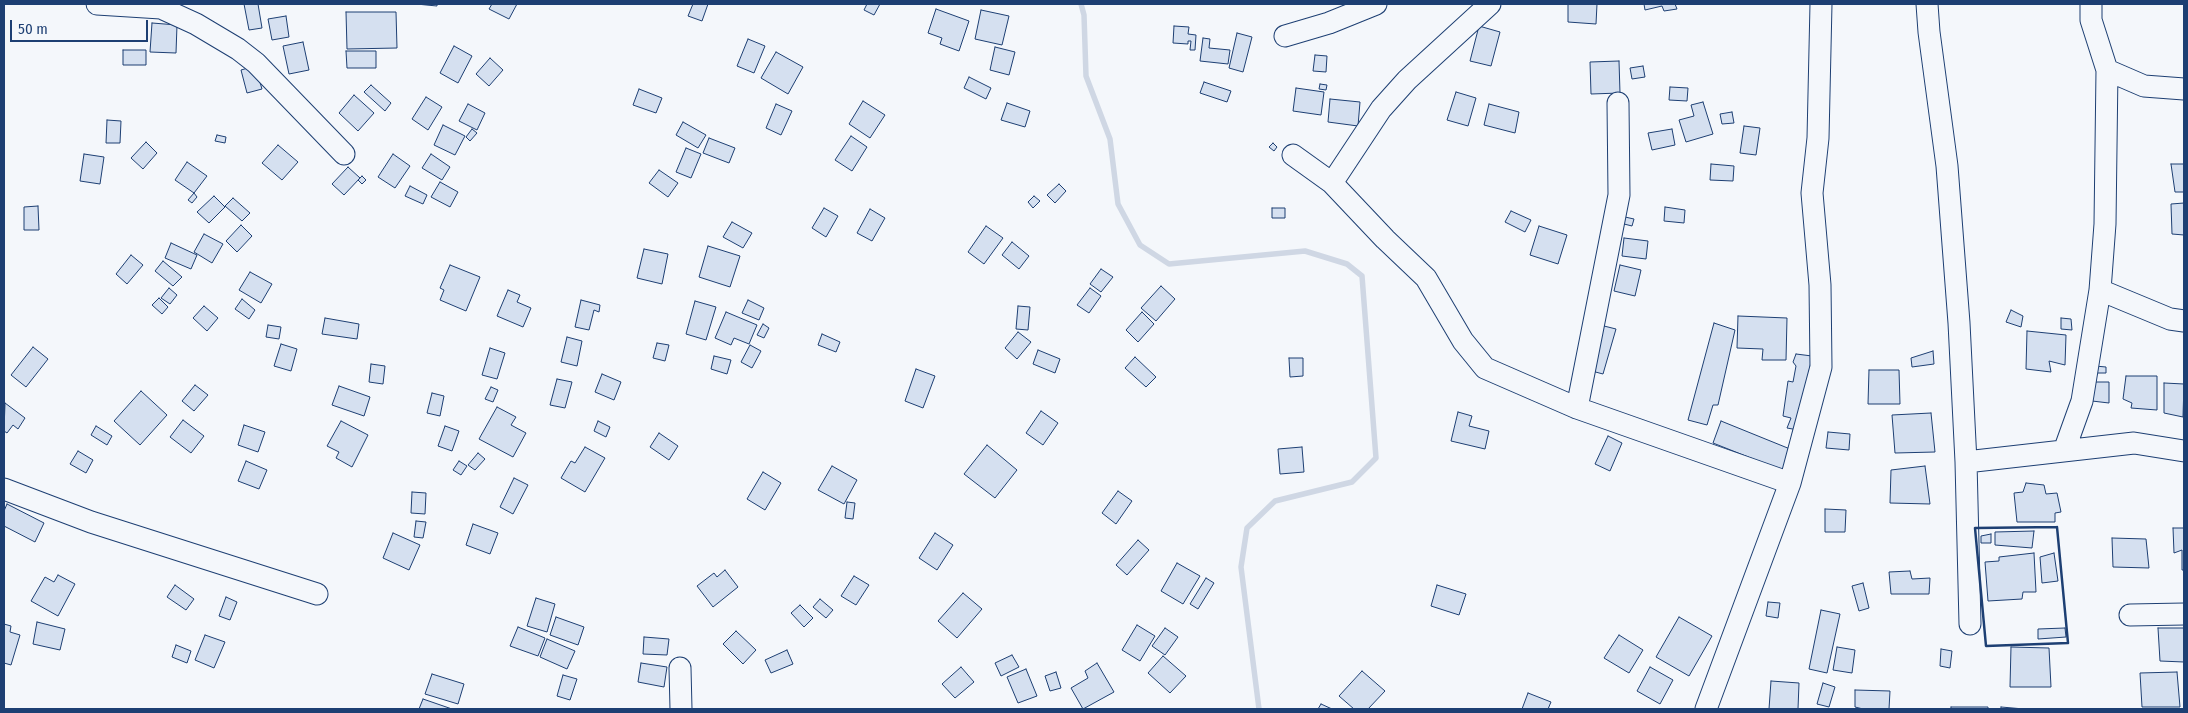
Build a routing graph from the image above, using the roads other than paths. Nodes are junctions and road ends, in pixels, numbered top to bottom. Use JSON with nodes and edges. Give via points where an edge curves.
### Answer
{"nodes":[{"id":1,"x":97,"y":4,"type":"edge"},
{"id":2,"x":1376,"y":4,"type":"edge"},
{"id":3,"x":1490,"y":4,"type":"edge"},
{"id":4,"x":1822,"y":4,"type":"edge"},
{"id":5,"x":1927,"y":4,"type":"edge"},
{"id":6,"x":2091,"y":4,"type":"edge"},
{"id":7,"x":1285,"y":36,"type":"dead end"},
{"id":8,"x":2107,"y":70,"type":"junction"},
{"id":9,"x":2184,"y":89,"type":"edge"},
{"id":10,"x":1618,"y":103,"type":"dead end"},
{"id":11,"x":344,"y":154,"type":"dead end"},
{"id":12,"x":1293,"y":154,"type":"dead end"},
{"id":13,"x":1332,"y":182,"type":"junction"},
{"id":14,"x":2100,"y":290,"type":"junction"},
{"id":15,"x":2184,"y":321,"type":"edge"},
{"id":16,"x":1577,"y":408,"type":"junction"},
{"id":17,"x":2064,"y":451,"type":"junction"},
{"id":18,"x":2184,"y":451,"type":"edge"},
{"id":19,"x":1966,"y":462,"type":"junction"},
{"id":20,"x":1790,"y":483,"type":"junction"},
{"id":21,"x":4,"y":489,"type":"edge"},
{"id":22,"x":317,"y":594,"type":"dead end"},
{"id":23,"x":2184,"y":614,"type":"edge"},
{"id":24,"x":2130,"y":615,"type":"dead end"},
{"id":25,"x":1970,"y":624,"type":"dead end"},
{"id":26,"x":680,"y":668,"type":"dead end"},
{"id":27,"x":681,"y":709,"type":"edge"},
{"id":28,"x":1706,"y":709,"type":"edge"}],
"edges":[{"from":1,"to":11,"type":"street","via":[[161,8],[213,34],[256,63]]},
{"from":2,"to":7,"type":"street"},
{"from":3,"to":13,"type":"street","via":[[1407,80],[1381,109]]},
{"from":4,"to":20,"type":"street","via":[[1818,138],[1812,193],[1820,285],[1821,367]]},
{"from":5,"to":19,"type":"street","via":[[1947,166]]},
{"from":6,"to":8,"type":"street","via":[[2091,20]]},
{"from":8,"to":9,"type":"street","via":[[2144,86]]},
{"from":8,"to":14,"type":"street","via":[[2105,224]]},
{"from":10,"to":16,"type":"street","via":[[1619,195]]},
{"from":12,"to":13,"type":"street"},
{"from":13,"to":16,"type":"street","via":[[1426,278],[1463,341],[1486,368]]},
{"from":14,"to":15,"type":"street","via":[[2170,319]]},
{"from":14,"to":17,"type":"street","via":[[2082,401]]},
{"from":16,"to":20,"type":"street"},
{"from":17,"to":18,"type":"street","via":[[2134,443]]},
{"from":17,"to":19,"type":"street"},
{"from":19,"to":25,"type":"street"},
{"from":20,"to":28,"type":"street"},
{"from":21,"to":22,"type":"street","via":[[91,522]]},
{"from":23,"to":24,"type":"street"},
{"from":26,"to":27,"type":"street"}]}
